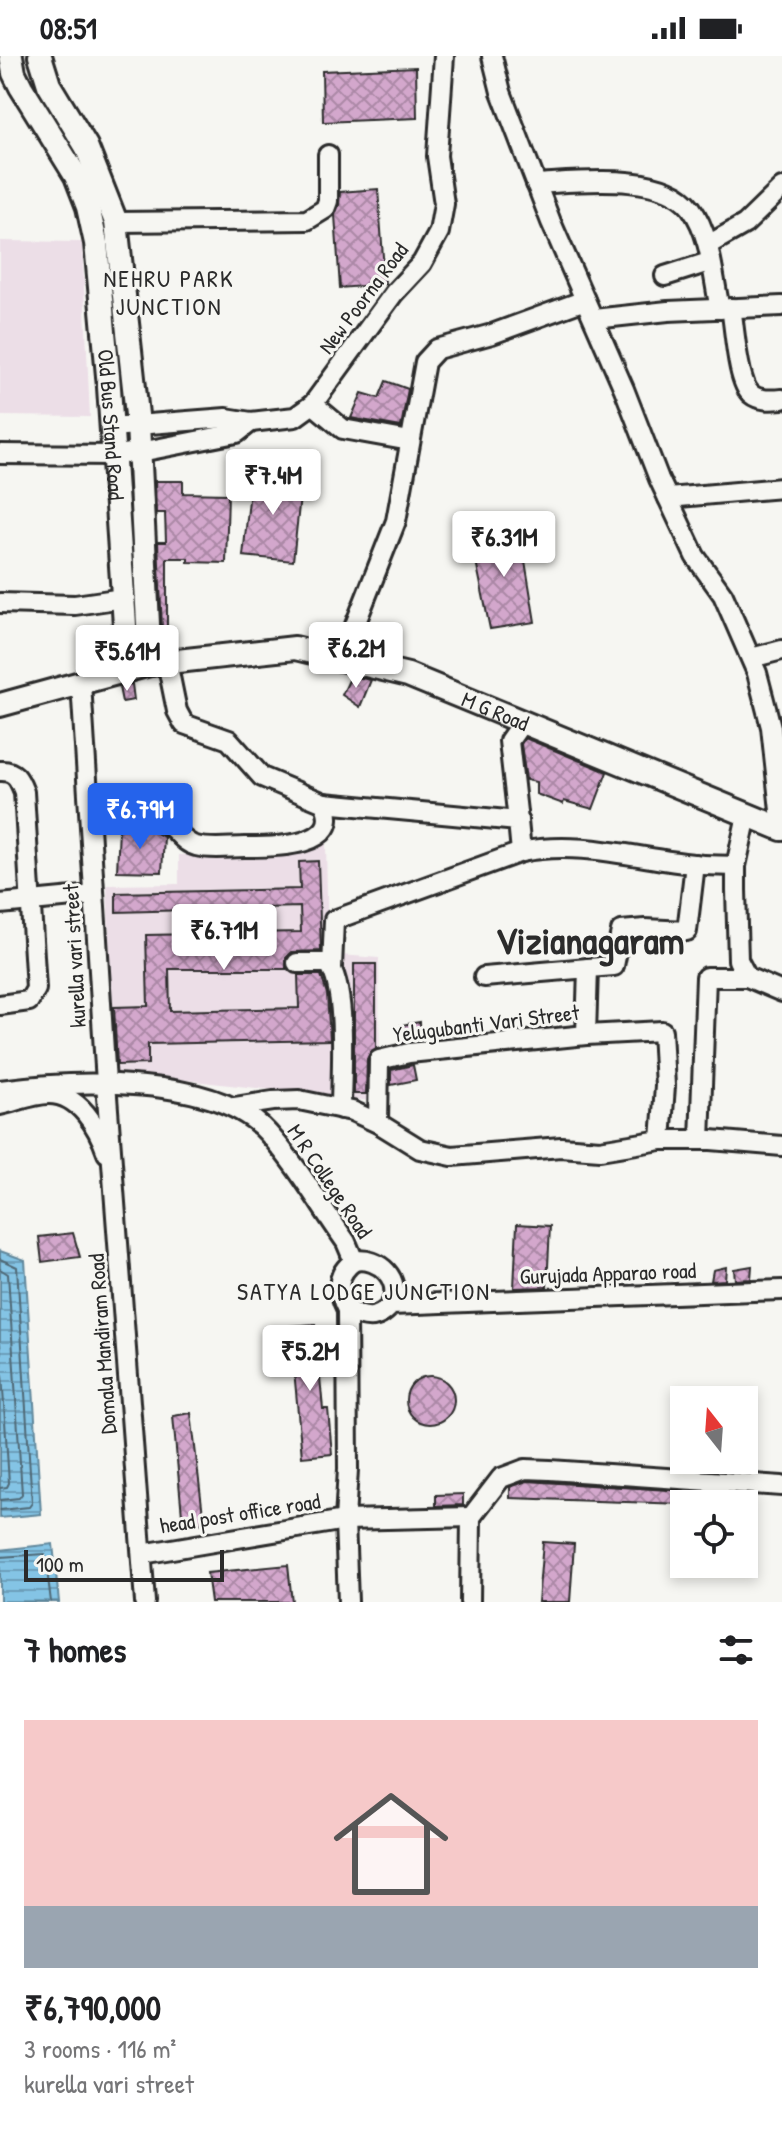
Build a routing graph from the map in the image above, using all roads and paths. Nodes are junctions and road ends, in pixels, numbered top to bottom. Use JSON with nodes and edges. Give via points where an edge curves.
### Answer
{"nodes":[{"id":1,"x":11,"y":56,"type":"edge"},
{"id":2,"x":40,"y":56,"type":"edge"},
{"id":3,"x":444,"y":56,"type":"edge"},
{"id":4,"x":492,"y":56,"type":"edge"},
{"id":5,"x":328,"y":155,"type":"dead end"},
{"id":6,"x":536,"y":184,"type":"junction"},
{"id":7,"x":782,"y":188,"type":"edge"},
{"id":8,"x":116,"y":222,"type":"junction"},
{"id":9,"x":709,"y":253,"type":"junction"},
{"id":10,"x":665,"y":276,"type":"dead end"},
{"id":11,"x":585,"y":300,"type":"junction"},
{"id":12,"x":782,"y":306,"type":"edge"},
{"id":13,"x":726,"y":309,"type":"junction"},
{"id":14,"x":594,"y":319,"type":"junction"},
{"id":15,"x":782,"y":399,"type":"edge"},
{"id":16,"x":313,"y":404,"type":"junction"},
{"id":17,"x":251,"y":422,"type":"junction"},
{"id":18,"x":138,"y":424,"type":"junction"},
{"id":19,"x":113,"y":441,"type":"junction"},
{"id":20,"x":410,"y":441,"type":"junction"},
{"id":21,"x":0,"y":442,"type":"edge"},
{"id":22,"x":140,"y":452,"type":"junction"},
{"id":23,"x":0,"y":454,"type":"edge"},
{"id":24,"x":782,"y":488,"type":"edge"},
{"id":25,"x":668,"y":498,"type":"junction"},
{"id":26,"x":123,"y":598,"type":"junction"},
{"id":27,"x":0,"y":603,"type":"edge"},
{"id":28,"x":782,"y":650,"type":"edge"},
{"id":29,"x":751,"y":658,"type":"junction"},
{"id":30,"x":345,"y":660,"type":"junction"},
{"id":31,"x":159,"y":663,"type":"junction"},
{"id":32,"x":128,"y":670,"type":"junction"},
{"id":33,"x":81,"y":683,"type":"junction"},
{"id":34,"x":0,"y":705,"type":"edge"},
{"id":35,"x":523,"y":721,"type":"junction"},
{"id":36,"x":0,"y":771,"type":"edge"},
{"id":37,"x":324,"y":803,"type":"junction"},
{"id":38,"x":89,"y":808,"type":"junction"},
{"id":39,"x":747,"y":815,"type":"junction"},
{"id":40,"x":518,"y":821,"type":"junction"},
{"id":41,"x":782,"y":829,"type":"edge"},
{"id":42,"x":521,"y":852,"type":"junction"},
{"id":43,"x":695,"y":864,"type":"junction"},
{"id":44,"x":736,"y":866,"type":"junction"},
{"id":45,"x":94,"y":895,"type":"junction"},
{"id":46,"x":32,"y":901,"type":"junction"},
{"id":47,"x":0,"y":904,"type":"edge"},
{"id":48,"x":297,"y":963,"type":"dead end"},
{"id":49,"x":332,"y":968,"type":"junction"},
{"id":50,"x":588,"y":968,"type":"junction"},
{"id":51,"x":484,"y":977,"type":"dead end"},
{"id":52,"x":747,"y":977,"type":"junction"},
{"id":53,"x":782,"y":992,"type":"edge"},
{"id":54,"x":0,"y":1005,"type":"edge"},
{"id":55,"x":586,"y":1035,"type":"junction"},
{"id":56,"x":106,"y":1083,"type":"junction"},
{"id":57,"x":0,"y":1090,"type":"edge"},
{"id":58,"x":0,"y":1105,"type":"edge"},
{"id":59,"x":235,"y":1107,"type":"junction"},
{"id":60,"x":341,"y":1109,"type":"junction"},
{"id":61,"x":378,"y":1123,"type":"junction"},
{"id":62,"x":661,"y":1140,"type":"junction"},
{"id":63,"x":700,"y":1140,"type":"junction"},
{"id":64,"x":782,"y":1146,"type":"edge"},
{"id":65,"x":113,"y":1170,"type":"junction"},
{"id":66,"x":354,"y":1261,"type":"junction"},
{"id":67,"x":782,"y":1290,"type":"edge"},
{"id":68,"x":391,"y":1305,"type":"junction"},
{"id":69,"x":347,"y":1310,"type":"junction"},
{"id":70,"x":782,"y":1486,"type":"edge"},
{"id":71,"x":471,"y":1517,"type":"junction"},
{"id":72,"x":345,"y":1520,"type":"junction"},
{"id":73,"x":142,"y":1554,"type":"junction"},
{"id":74,"x":145,"y":1602,"type":"edge"},
{"id":75,"x":348,"y":1602,"type":"edge"},
{"id":76,"x":470,"y":1602,"type":"edge"}],
"edges":[{"from":1,"to":19,"type":"main road","name":"Old Bus Stand Road","via":[[21,87],[68,161],[88,207],[96,243]]},
{"from":2,"to":8,"type":"main road","name":"Old Bus Stand Road","via":[[49,85],[86,146]]},
{"from":3,"to":16,"type":"street","name":"New Poorna Road","via":[[437,156],[444,204],[439,232],[422,263]]},
{"from":4,"to":6,"type":"street"},
{"from":5,"to":8,"type":"street","via":[[328,201],[307,220]]},
{"from":6,"to":9,"type":"street","via":[[629,182],[666,190],[692,208]]},
{"from":6,"to":11,"type":"street"},
{"from":7,"to":9,"type":"street"},
{"from":8,"to":18,"type":"main road","name":"Old Bus Stand Road"},
{"from":9,"to":10,"type":"street"},
{"from":9,"to":13,"type":"street"},
{"from":11,"to":14,"type":"street"},
{"from":11,"to":20,"type":"street","via":[[430,354]]},
{"from":12,"to":13,"type":"street"},
{"from":13,"to":14,"type":"street"},
{"from":13,"to":15,"type":"street","via":[[746,388],[753,397]]},
{"from":14,"to":25,"type":"street"},
{"from":16,"to":17,"type":"street","via":[[295,417]]},
{"from":16,"to":20,"type":"street","via":[[343,429]]},
{"from":17,"to":18,"type":"street","via":[[226,418]]},
{"from":17,"to":22,"type":"street","via":[[237,433]]},
{"from":18,"to":19,"type":"street"},
{"from":18,"to":22,"type":"main road","name":"Old Bus Stand Road"},
{"from":19,"to":21,"type":"street"},
{"from":19,"to":22,"type":"street"},
{"from":19,"to":23,"type":"street"},
{"from":19,"to":26,"type":"main road","name":"Old Bus Stand Road"},
{"from":20,"to":30,"type":"street","via":[[396,521]]},
{"from":22,"to":31,"type":"main road","name":"Old Bus Stand Road"},
{"from":24,"to":25,"type":"street"},
{"from":25,"to":29,"type":"street","via":[[695,556],[723,595]]},
{"from":26,"to":27,"type":"street","via":[[75,605]]},
{"from":26,"to":32,"type":"main road","name":"Old Bus Stand Road"},
{"from":28,"to":29,"type":"street"},
{"from":29,"to":41,"type":"street","via":[[771,727]]},
{"from":30,"to":31,"type":"main road","name":"M G Road","via":[[295,648]]},
{"from":30,"to":35,"type":"main road","name":"M G Road","via":[[408,675]]},
{"from":31,"to":32,"type":"main road","name":"M G Road"},
{"from":31,"to":37,"type":"street","via":[[184,724],[229,740],[262,777]]},
{"from":32,"to":33,"type":"main road","name":"M G Road"},
{"from":33,"to":34,"type":"main road","name":"M G Road"},
{"from":33,"to":38,"type":"street","name":"kurella vari street"},
{"from":35,"to":39,"type":"main road","name":"M G Road"},
{"from":35,"to":40,"type":"street","via":[[509,741]]},
{"from":36,"to":46,"type":"street","via":[[15,774],[24,792]]},
{"from":37,"to":38,"type":"street","via":[[325,828],[319,835],[278,847],[197,847],[163,821]]},
{"from":37,"to":40,"type":"street"},
{"from":38,"to":45,"type":"street","name":"kurella vari street"},
{"from":39,"to":41,"type":"main road","name":"M G Road"},
{"from":39,"to":44,"type":"street"},
{"from":40,"to":42,"type":"street"},
{"from":42,"to":43,"type":"street","via":[[552,847]]},
{"from":42,"to":49,"type":"street","via":[[334,920]]},
{"from":43,"to":44,"type":"street"},
{"from":43,"to":50,"type":"street","via":[[687,931],[621,931],[614,966]]},
{"from":44,"to":52,"type":"street","via":[[738,960]]},
{"from":45,"to":46,"type":"street"},
{"from":45,"to":56,"type":"street","name":"kurella vari street"},
{"from":46,"to":47,"type":"street"},
{"from":46,"to":54,"type":"street","via":[[36,989],[29,1001]]},
{"from":48,"to":49,"type":"street","via":[[328,963]]},
{"from":49,"to":60,"type":"street","via":[[341,1022]]},
{"from":50,"to":51,"type":"street"},
{"from":50,"to":55,"type":"street"},
{"from":52,"to":53,"type":"street"},
{"from":52,"to":63,"type":"street","via":[[706,977]]},
{"from":55,"to":61,"type":"street","name":"Yelugubanti Vari Street","via":[[379,1060]]},
{"from":55,"to":62,"type":"street","name":"Yelugubanti Vari Street","via":[[662,1031]]},
{"from":56,"to":57,"type":"street","name":"M R College Road"},
{"from":56,"to":59,"type":"street","name":"M R College Road","via":[[191,1093]]},
{"from":56,"to":65,"type":"street","name":"Domala Mandiram Road"},
{"from":58,"to":65,"type":"street","via":[[49,1094],[73,1100],[103,1142]]},
{"from":59,"to":60,"type":"street","via":[[299,1100]]},
{"from":59,"to":66,"type":"street","name":"M R College Road","via":[[267,1132]]},
{"from":60,"to":61,"type":"street"},
{"from":61,"to":62,"type":"street","via":[[420,1149],[452,1156],[561,1147],[600,1150]]},
{"from":62,"to":63,"type":"street"},
{"from":63,"to":64,"type":"street"},
{"from":65,"to":73,"type":"street","name":"Domala Mandiram Road"},
{"from":66,"to":68,"type":"street","name":"M R College Road","via":[[375,1261],[383,1269],[394,1286]]},
{"from":66,"to":69,"type":"street","via":[[338,1283]]},
{"from":67,"to":68,"type":"street","name":"Gurujada Apparao road"},
{"from":68,"to":69,"type":"street","name":"Gurujada Apparao road","via":[[373,1318]]},
{"from":69,"to":72,"type":"street"},
{"from":70,"to":71,"type":"street","via":[[525,1469],[501,1478]]},
{"from":71,"to":72,"type":"street","name":"head post office road"},
{"from":71,"to":76,"type":"street"},
{"from":72,"to":73,"type":"street","name":"head post office road"},
{"from":72,"to":75,"type":"street"},
{"from":73,"to":74,"type":"street","name":"Domala Mandiram Road"}]}
